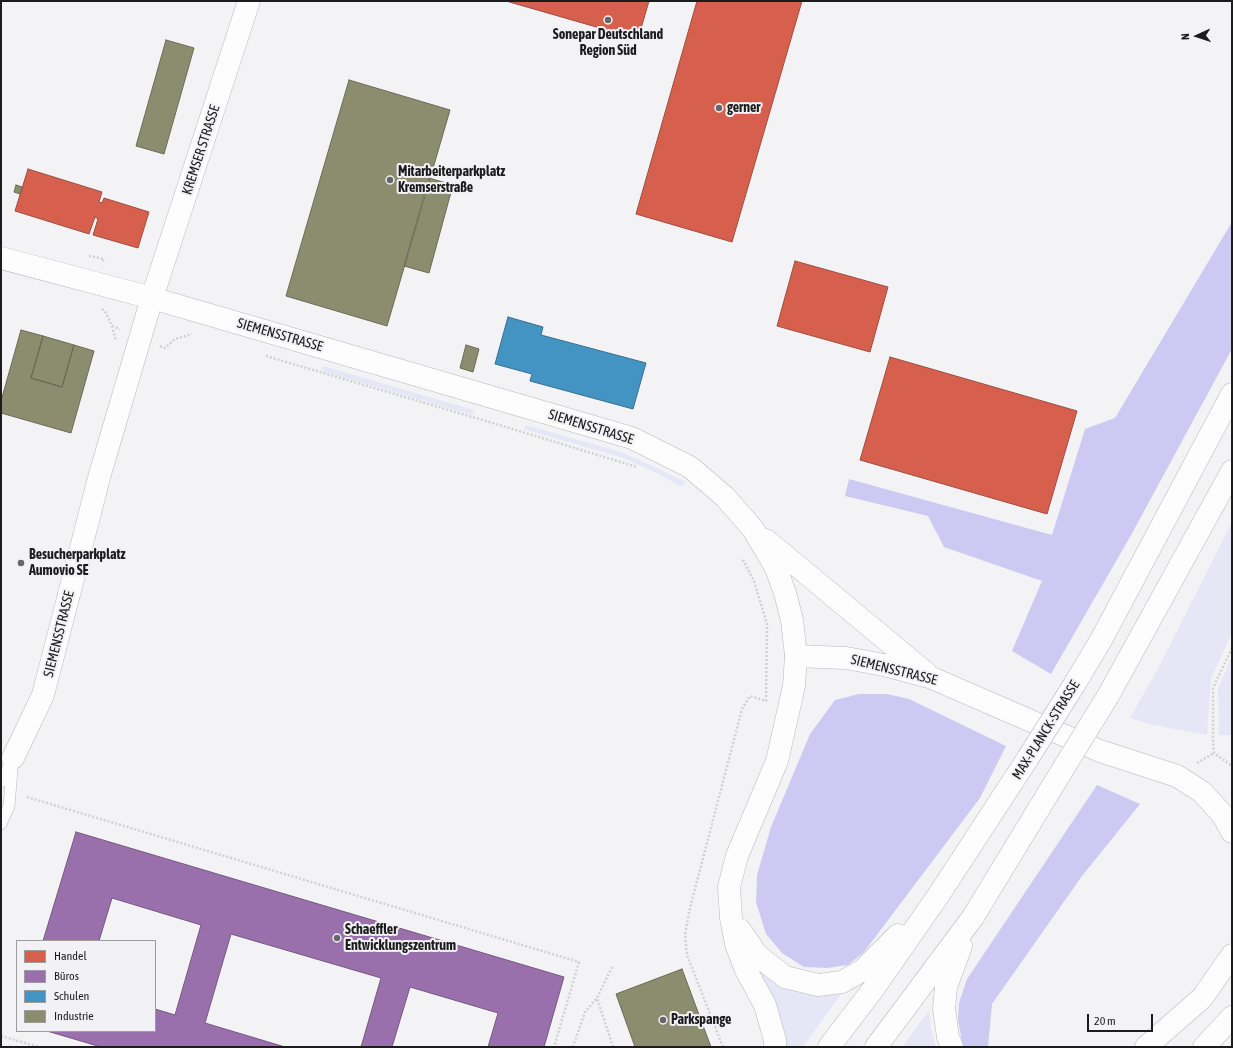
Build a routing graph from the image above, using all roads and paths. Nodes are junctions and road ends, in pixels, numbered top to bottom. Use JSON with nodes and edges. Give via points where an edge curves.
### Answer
{"nodes":[{"id":1,"x":249,"y":1,"type":"edge"},
{"id":2,"x":1,"y":258,"type":"edge"},
{"id":3,"x":152,"y":298,"type":"junction"},
{"id":4,"x":100,"y":308,"type":"dead end"},
{"id":5,"x":112,"y":326,"type":"junction"},
{"id":6,"x":200,"y":336,"type":"dead end"},
{"id":7,"x":141,"y":338,"type":"junction"},
{"id":8,"x":115,"y":347,"type":"dead end"},
{"id":9,"x":264,"y":356,"type":"dead end"},
{"id":10,"x":1232,"y":394,"type":"edge"},
{"id":11,"x":639,"y":468,"type":"dead end"},
{"id":12,"x":1232,"y":471,"type":"edge"},
{"id":13,"x":753,"y":529,"type":"junction"},
{"id":14,"x":741,"y":557,"type":"dead end"},
{"id":15,"x":1232,"y":648,"type":"edge"},
{"id":16,"x":796,"y":656,"type":"junction"},
{"id":17,"x":932,"y":678,"type":"junction"},
{"id":18,"x":13,"y":758,"type":"junction"},
{"id":19,"x":1232,"y":766,"type":"edge"},
{"id":20,"x":1,"y":782,"type":"edge"},
{"id":21,"x":10,"y":792,"type":"junction"},
{"id":22,"x":1229,"y":818,"type":"edge"},
{"id":23,"x":1,"y":824,"type":"edge"},
{"id":24,"x":940,"y":893,"type":"junction"},
{"id":25,"x":973,"y":917,"type":"junction"},
{"id":26,"x":731,"y":918,"type":"junction"},
{"id":27,"x":1232,"y":955,"type":"edge"},
{"id":28,"x":612,"y":967,"type":"dead end"},
{"id":29,"x":597,"y":998,"type":"junction"},
{"id":30,"x":1232,"y":1017,"type":"edge"},
{"id":31,"x":1,"y":1036,"type":"edge"},
{"id":32,"x":39,"y":1047,"type":"edge"},
{"id":33,"x":554,"y":1047,"type":"edge"},
{"id":34,"x":573,"y":1047,"type":"edge"},
{"id":35,"x":613,"y":1047,"type":"edge"},
{"id":36,"x":723,"y":1047,"type":"edge"},
{"id":37,"x":775,"y":1047,"type":"edge"},
{"id":38,"x":829,"y":1047,"type":"edge"},
{"id":39,"x":876,"y":1047,"type":"edge"},
{"id":40,"x":952,"y":1047,"type":"edge"},
{"id":41,"x":1146,"y":1047,"type":"edge"},
{"id":42,"x":1204,"y":1047,"type":"edge"}],
"edges":[{"from":1,"to":3,"type":"main road","name":"KREMSER STRASSE"},
{"from":2,"to":3,"type":"main road","name":"SIEMENSSTRASSE"},
{"from":3,"to":7,"type":"main road","name":"SIEMENSSTRASSE"},
{"from":3,"to":13,"type":"main road","name":"SIEMENSSTRASSE","via":[[632,438],[690,467],[725,497]]},
{"from":4,"to":5,"type":"path","via":[[105,311]]},
{"from":5,"to":7,"type":"path"},
{"from":5,"to":8,"type":"path"},
{"from":6,"to":7,"type":"path","via":[[193,334],[175,339],[165,348]]},
{"from":7,"to":18,"type":"main road","name":"SIEMENSSTRASSE","via":[[100,474],[43,695]]},
{"from":9,"to":11,"type":"path","via":[[506,426]]},
{"from":10,"to":24,"type":"main road","name":"MAX-PLANCK-STRASSE","bridge":true,"via":[[1101,640]]},
{"from":12,"to":25,"type":"main road","bridge":true,"via":[[1108,696]]},
{"from":13,"to":16,"type":"main road","name":"SIEMENSSTRASSE","via":[[776,568],[785,593],[792,620]]},
{"from":13,"to":17,"type":"main road"},
{"from":14,"to":36,"type":"path","via":[[754,581],[768,624],[766,701],[750,696],[742,709],[685,934],[687,955]]},
{"from":15,"to":19,"type":"path","via":[[1213,688],[1213,741],[1214,753]]},
{"from":16,"to":17,"type":"main road","name":"SIEMENSSTRASSE","via":[[846,658]]},
{"from":16,"to":26,"type":"main road","via":[[794,686],[776,761],[737,856],[730,887]]},
{"from":17,"to":22,"type":"main road","name":"SIEMENSSTRASSE","via":[[1100,751],[1177,776],[1202,792]]},
{"from":18,"to":20,"type":"lane"},
{"from":18,"to":21,"type":"lane"},
{"from":21,"to":23,"type":"lane","via":[[9,806]]},
{"from":21,"to":33,"type":"path","via":[[579,962]]},
{"from":24,"to":26,"type":"main road","via":[[863,970],[842,982],[818,985],[784,977],[756,955]]},
{"from":24,"to":38,"type":"main road","name":"MAX-PLANCK-STRASSE","via":[[874,988]]},
{"from":25,"to":39,"type":"main road"},
{"from":25,"to":40,"type":"main road","via":[[946,986],[944,1009]]},
{"from":26,"to":37,"type":"main road","via":[[736,944],[746,970],[765,1005]]},
{"from":27,"to":41,"type":"main road","via":[[1202,998]]},
{"from":28,"to":29,"type":"path"},
{"from":29,"to":34,"type":"path","via":[[585,1012]]},
{"from":29,"to":35,"type":"path"},
{"from":30,"to":42,"type":"main road"},
{"from":31,"to":32,"type":"path"}]}
